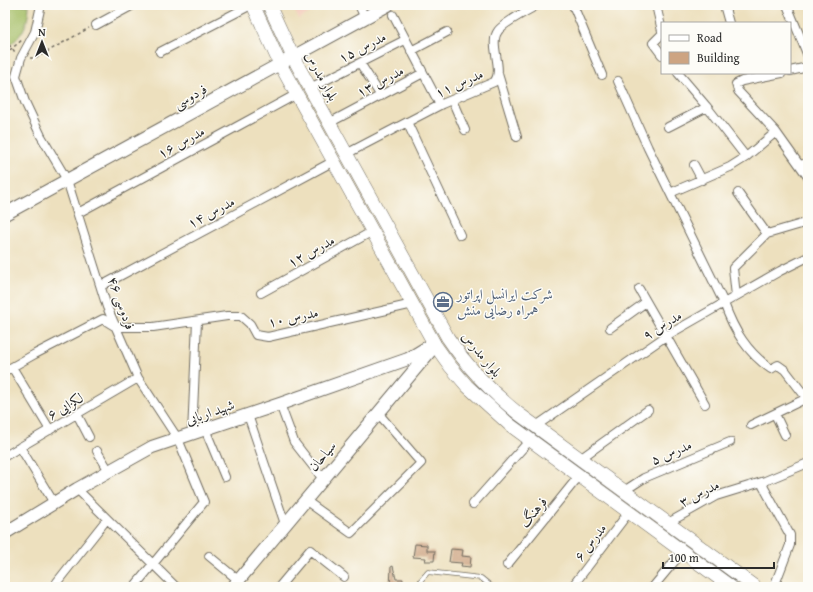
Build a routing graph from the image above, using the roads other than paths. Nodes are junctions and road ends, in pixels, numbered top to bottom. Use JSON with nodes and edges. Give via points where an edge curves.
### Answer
{"nodes":[{"id":1,"x":41,"y":5,"type":"edge"},
{"id":2,"x":133,"y":5,"type":"edge"},
{"id":3,"x":252,"y":5,"type":"edge"},
{"id":4,"x":269,"y":5,"type":"edge"},
{"id":5,"x":359,"y":5,"type":"edge"},
{"id":6,"x":537,"y":5,"type":"edge"},
{"id":7,"x":573,"y":5,"type":"edge"},
{"id":8,"x":656,"y":5,"type":"edge"},
{"id":9,"x":724,"y":5,"type":"edge"},
{"id":10,"x":787,"y":5,"type":"edge"},
{"id":11,"x":391,"y":10,"type":"edge"},
{"id":12,"x":365,"y":18,"type":"junction"},
{"id":13,"x":729,"y":22,"type":"edge"},
{"id":14,"x":96,"y":25,"type":"road end"},
{"id":15,"x":793,"y":27,"type":"edge"},
{"id":16,"x":661,"y":28,"type":"edge"},
{"id":17,"x":447,"y":32,"type":"dead end"},
{"id":18,"x":661,"y":33,"type":"edge"},
{"id":19,"x":405,"y":40,"type":"junction"},
{"id":20,"x":411,"y":51,"type":"junction"},
{"id":21,"x":160,"y":52,"type":"dead end"},
{"id":22,"x":661,"y":54,"type":"edge"},
{"id":23,"x":808,"y":56,"type":"edge"},
{"id":24,"x":293,"y":57,"type":"junction"},
{"id":25,"x":360,"y":62,"type":"junction"},
{"id":26,"x":280,"y":64,"type":"junction"},
{"id":27,"x":808,"y":67,"type":"edge"},
{"id":28,"x":791,"y":71,"type":"edge"},
{"id":29,"x":423,"y":73,"type":"junction"},
{"id":30,"x":498,"y":73,"type":"junction"},
{"id":31,"x":679,"y":74,"type":"edge"},
{"id":32,"x":777,"y":74,"type":"edge"},
{"id":33,"x":602,"y":75,"type":"dead end"},
{"id":34,"x":618,"y":81,"type":"dead end"},
{"id":35,"x":310,"y":88,"type":"junction"},
{"id":36,"x":297,"y":94,"type":"junction"},
{"id":37,"x":381,"y":96,"type":"junction"},
{"id":38,"x":452,"y":100,"type":"junction"},
{"id":39,"x":440,"y":105,"type":"junction"},
{"id":40,"x":707,"y":107,"type":"junction"},
{"id":41,"x":407,"y":122,"type":"junction"},
{"id":42,"x":329,"y":123,"type":"junction"},
{"id":43,"x":668,"y":127,"type":"dead end"},
{"id":44,"x":465,"y":130,"type":"dead end"},
{"id":45,"x":776,"y":132,"type":"junction"},
{"id":46,"x":517,"y":136,"type":"dead end"},
{"id":47,"x":346,"y":154,"type":"junction"},
{"id":48,"x":746,"y":157,"type":"junction"},
{"id":49,"x":334,"y":161,"type":"junction"},
{"id":50,"x":808,"y":163,"type":"edge"},
{"id":51,"x":694,"y":165,"type":"dead end"},
{"id":52,"x":800,"y":166,"type":"junction"},
{"id":53,"x":808,"y":177,"type":"edge"},
{"id":54,"x":67,"y":180,"type":"junction"},
{"id":55,"x":702,"y":180,"type":"junction"},
{"id":56,"x":670,"y":193,"type":"junction"},
{"id":57,"x":738,"y":193,"type":"dead end"},
{"id":58,"x":78,"y":213,"type":"junction"},
{"id":59,"x":5,"y":214,"type":"edge"},
{"id":60,"x":808,"y":222,"type":"edge"},
{"id":61,"x":372,"y":232,"type":"junction"},
{"id":62,"x":767,"y":234,"type":"junction"},
{"id":63,"x":460,"y":235,"type":"dead end"},
{"id":64,"x":808,"y":257,"type":"edge"},
{"id":65,"x":101,"y":286,"type":"junction"},
{"id":66,"x":639,"y":289,"type":"dead end"},
{"id":67,"x":261,"y":293,"type":"dead end"},
{"id":68,"x":736,"y":296,"type":"junction"},
{"id":69,"x":646,"y":302,"type":"junction"},
{"id":70,"x":724,"y":303,"type":"junction"},
{"id":71,"x":412,"y":304,"type":"junction"},
{"id":72,"x":197,"y":321,"type":"junction"},
{"id":73,"x":116,"y":327,"type":"junction"},
{"id":74,"x":610,"y":328,"type":"dead end"},
{"id":75,"x":666,"y":336,"type":"junction"},
{"id":76,"x":435,"y":344,"type":"junction"},
{"id":77,"x":418,"y":359,"type":"junction"},
{"id":78,"x":9,"y":369,"type":"edge"},
{"id":79,"x":138,"y":378,"type":"junction"},
{"id":80,"x":807,"y":399,"type":"edge"},
{"id":81,"x":280,"y":404,"type":"junction"},
{"id":82,"x":705,"y":404,"type":"dead end"},
{"id":83,"x":648,"y":410,"type":"dead end"},
{"id":84,"x":378,"y":413,"type":"junction"},
{"id":85,"x":77,"y":414,"type":"junction"},
{"id":86,"x":775,"y":414,"type":"junction"},
{"id":87,"x":248,"y":415,"type":"junction"},
{"id":88,"x":752,"y":425,"type":"dead end"},
{"id":89,"x":536,"y":426,"type":"junction"},
{"id":90,"x":50,"y":430,"type":"junction"},
{"id":91,"x":205,"y":430,"type":"junction"},
{"id":92,"x":192,"y":434,"type":"junction"},
{"id":93,"x":785,"y":435,"type":"dead end"},
{"id":94,"x":89,"y":436,"type":"dead end"},
{"id":95,"x":178,"y":439,"type":"junction"},
{"id":96,"x":530,"y":440,"type":"junction"},
{"id":97,"x":730,"y":442,"type":"dead end"},
{"id":98,"x":20,"y":447,"type":"junction"},
{"id":99,"x":97,"y":451,"type":"dead end"},
{"id":100,"x":5,"y":456,"type":"edge"},
{"id":101,"x":580,"y":459,"type":"junction"},
{"id":102,"x":808,"y":463,"type":"edge"},
{"id":103,"x":109,"y":471,"type":"junction"},
{"id":104,"x":579,"y":476,"type":"junction"},
{"id":105,"x":224,"y":477,"type":"dead end"},
{"id":106,"x":323,"y":479,"type":"junction"},
{"id":107,"x":765,"y":481,"type":"junction"},
{"id":108,"x":77,"y":489,"type":"junction"},
{"id":109,"x":624,"y":491,"type":"junction"},
{"id":110,"x":305,"y":500,"type":"junction"},
{"id":111,"x":54,"y":503,"type":"junction"},
{"id":112,"x":473,"y":504,"type":"dead end"},
{"id":113,"x":629,"y":512,"type":"junction"},
{"id":114,"x":107,"y":518,"type":"junction"},
{"id":115,"x":668,"y":523,"type":"junction"},
{"id":116,"x":286,"y":524,"type":"junction"},
{"id":117,"x":5,"y":533,"type":"edge"},
{"id":118,"x":683,"y":551,"type":"junction"},
{"id":119,"x":209,"y":556,"type":"dead end"},
{"id":120,"x":154,"y":564,"type":"junction"},
{"id":121,"x":507,"y":565,"type":"dead end"},
{"id":122,"x":737,"y":574,"type":"junction"},
{"id":123,"x":344,"y":577,"type":"dead end"},
{"id":124,"x":57,"y":582,"type":"dead end"},
{"id":125,"x":235,"y":584,"type":"edge"},
{"id":126,"x":730,"y":586,"type":"edge"},
{"id":127,"x":134,"y":587,"type":"edge"},
{"id":128,"x":176,"y":587,"type":"edge"},
{"id":129,"x":279,"y":587,"type":"edge"},
{"id":130,"x":420,"y":587,"type":"edge"},
{"id":131,"x":492,"y":587,"type":"edge"},
{"id":132,"x":572,"y":587,"type":"edge"},
{"id":133,"x":654,"y":587,"type":"edge"},
{"id":134,"x":755,"y":587,"type":"edge"},
{"id":135,"x":774,"y":587,"type":"edge"}],
"edges":[{"from":1,"to":54,"type":"street","name":"فردوسی ۴۶","via":[[35,32],[21,58],[16,76],[41,136]]},
{"from":2,"to":14,"type":"street"},
{"from":3,"to":21,"type":"street"},
{"from":3,"to":26,"type":"main road"},
{"from":4,"to":24,"type":"main road","name":"بلوار مدرس"},
{"from":5,"to":12,"type":"street"},
{"from":6,"to":30,"type":"street","name":"مدرس ۱۱","via":[[497,32],[495,42]]},
{"from":7,"to":33,"type":"street"},
{"from":8,"to":16,"type":"street"},
{"from":9,"to":13,"type":"street"},
{"from":10,"to":15,"type":"street"},
{"from":11,"to":12,"type":"street","name":"فردوسی"},
{"from":11,"to":19,"type":"street"},
{"from":12,"to":24,"type":"street","name":"فردوسی"},
{"from":15,"to":23,"type":"street"},
{"from":17,"to":20,"type":"street"},
{"from":18,"to":22,"type":"street","via":[[653,43]]},
{"from":19,"to":20,"type":"street"},
{"from":19,"to":25,"type":"street","name":"مدرس ۱۵"},
{"from":20,"to":29,"type":"street"},
{"from":24,"to":26,"type":"street","name":"فردوسی"},
{"from":24,"to":35,"type":"main road","name":"بلوار مدرس"},
{"from":25,"to":35,"type":"street","name":"مدرس ۱۵"},
{"from":25,"to":37,"type":"street"},
{"from":26,"to":36,"type":"main road"},
{"from":26,"to":54,"type":"street","name":"فردوسی"},
{"from":27,"to":28,"type":"street"},
{"from":29,"to":37,"type":"street","name":"مدرس ۱۳"},
{"from":29,"to":39,"type":"street"},
{"from":30,"to":38,"type":"street","name":"مدرس ۱۱","via":[[494,82]]},
{"from":30,"to":46,"type":"street"},
{"from":31,"to":40,"type":"street"},
{"from":32,"to":45,"type":"street","via":[[736,84],[738,91]]},
{"from":34,"to":56,"type":"street"},
{"from":35,"to":42,"type":"main road","name":"بلوار مدرس"},
{"from":36,"to":49,"type":"main road"},
{"from":36,"to":58,"type":"street","name":"مدرس ۱۶"},
{"from":37,"to":42,"type":"street","name":"مدرس ۱۳"},
{"from":38,"to":39,"type":"street","name":"مدرس ۱۱"},
{"from":38,"to":44,"type":"street"},
{"from":39,"to":41,"type":"street","name":"مدرس ۱۱"},
{"from":40,"to":43,"type":"street"},
{"from":40,"to":48,"type":"street"},
{"from":41,"to":47,"type":"street","name":"مدرس ۱۱"},
{"from":41,"to":63,"type":"street"},
{"from":42,"to":47,"type":"main road","name":"بلوار مدرس"},
{"from":45,"to":48,"type":"street"},
{"from":45,"to":52,"type":"street"},
{"from":47,"to":89,"type":"main road","name":"بلوار مدرس","via":[[461,357],[494,394]]},
{"from":48,"to":55,"type":"street"},
{"from":49,"to":61,"type":"main road"},
{"from":49,"to":65,"type":"street","name":"مدرس ۱۴"},
{"from":50,"to":52,"type":"street"},
{"from":51,"to":55,"type":"street"},
{"from":52,"to":53,"type":"street"},
{"from":54,"to":58,"type":"street","name":"فردوسی ۴۶"},
{"from":54,"to":59,"type":"street","name":"فردوسی"},
{"from":55,"to":56,"type":"street"},
{"from":56,"to":70,"type":"street"},
{"from":57,"to":62,"type":"street"},
{"from":58,"to":65,"type":"street","name":"فردوسی ۴۶"},
{"from":60,"to":62,"type":"street"},
{"from":61,"to":67,"type":"street","name":"مدرس ۱۲"},
{"from":61,"to":71,"type":"main road"},
{"from":62,"to":68,"type":"street","via":[[733,268]]},
{"from":64,"to":68,"type":"street","name":"مدرس ۹"},
{"from":65,"to":73,"type":"street","name":"فردوسی ۴۶"},
{"from":66,"to":69,"type":"street"},
{"from":68,"to":70,"type":"street","name":"مدرس ۹"},
{"from":69,"to":74,"type":"street"},
{"from":69,"to":75,"type":"street"},
{"from":70,"to":75,"type":"street","name":"مدرس ۹"},
{"from":70,"to":80,"type":"street","via":[[744,344],[763,364],[771,369],[778,365],[785,370]]},
{"from":71,"to":72,"type":"street","name":"مدرس ۱۰","via":[[268,337],[256,335],[250,324],[241,316]]},
{"from":71,"to":76,"type":"main road"},
{"from":72,"to":73,"type":"street","name":"مدرس ۱۰","via":[[153,327]]},
{"from":72,"to":92,"type":"street"},
{"from":73,"to":78,"type":"street","name":"مدرس ۱۰","via":[[103,319]]},
{"from":73,"to":79,"type":"street","name":"فردوسی ۴۶"},
{"from":75,"to":82,"type":"street"},
{"from":75,"to":89,"type":"street","name":"مدرس ۹"},
{"from":76,"to":77,"type":"street","name":"شهید اربابی"},
{"from":76,"to":96,"type":"main road","via":[[467,386]]},
{"from":77,"to":81,"type":"street","name":"شهید اربابی","via":[[408,359]]},
{"from":77,"to":84,"type":"street","name":"سیاحان"},
{"from":78,"to":90,"type":"street"},
{"from":79,"to":85,"type":"street","name":"لکزایی ۶"},
{"from":79,"to":95,"type":"street","name":"فردوسی ۴۶"},
{"from":80,"to":86,"type":"street"},
{"from":81,"to":87,"type":"street","name":"شهید اربابی"},
{"from":81,"to":106,"type":"street","via":[[294,442]]},
{"from":83,"to":101,"type":"street"},
{"from":84,"to":106,"type":"street","name":"سیاحان"},
{"from":84,"to":110,"type":"street","via":[[421,463],[351,533]]},
{"from":85,"to":90,"type":"street","name":"لکزایی ۶"},
{"from":85,"to":94,"type":"street"},
{"from":86,"to":88,"type":"street"},
{"from":86,"to":93,"type":"street"},
{"from":87,"to":91,"type":"street","name":"شهید اربابی"},
{"from":87,"to":116,"type":"street"},
{"from":89,"to":101,"type":"main road","name":"بلوار مدرس"},
{"from":90,"to":98,"type":"street","name":"لکزایی ۶"},
{"from":91,"to":92,"type":"street","name":"شهید اربابی"},
{"from":91,"to":105,"type":"street"},
{"from":92,"to":95,"type":"street","name":"شهید اربابی"},
{"from":95,"to":103,"type":"street","name":"شهید اربابی","via":[[152,447]]},
{"from":95,"to":120,"type":"street","name":"فردوسی ۴۶","via":[[204,502]]},
{"from":96,"to":104,"type":"main road"},
{"from":96,"to":112,"type":"street"},
{"from":97,"to":109,"type":"street","name":"مدرس ۵","via":[[644,478]]},
{"from":98,"to":100,"type":"street","name":"لکزایی ۶"},
{"from":98,"to":111,"type":"street"},
{"from":99,"to":103,"type":"street"},
{"from":101,"to":109,"type":"main road","name":"بلوار مدرس"},
{"from":102,"to":107,"type":"street","name":"مدرس ۳"},
{"from":103,"to":108,"type":"street","name":"شهید اربابی"},
{"from":104,"to":113,"type":"main road"},
{"from":104,"to":121,"type":"street","name":"فرهنگ"},
{"from":106,"to":110,"type":"street","name":"سیاحان"},
{"from":107,"to":115,"type":"street","name":"مدرس ۳","via":[[716,496]]},
{"from":107,"to":135,"type":"street","via":[[765,491],[790,535],[790,545]]},
{"from":108,"to":111,"type":"street","name":"شهید اربابی"},
{"from":108,"to":114,"type":"street"},
{"from":109,"to":115,"type":"main road","name":"بلوار مدرس"},
{"from":110,"to":116,"type":"street","name":"سیاحان"},
{"from":111,"to":117,"type":"street","name":"شهید اربابی"},
{"from":113,"to":118,"type":"main road"},
{"from":113,"to":132,"type":"street","name":"مدرس ۶"},
{"from":114,"to":120,"type":"street"},
{"from":114,"to":124,"type":"street"},
{"from":115,"to":122,"type":"main road","name":"بلوار مدرس"},
{"from":116,"to":125,"type":"street","name":"سیاحان"},
{"from":118,"to":126,"type":"main road"},
{"from":118,"to":133,"type":"street"},
{"from":119,"to":125,"type":"street"},
{"from":120,"to":127,"type":"street","name":"فردوسی ۴۶"},
{"from":120,"to":128,"type":"street"},
{"from":122,"to":126,"type":"main road"},
{"from":122,"to":134,"type":"main road","name":"بلوار مدرس"},
{"from":123,"to":129,"type":"street","via":[[310,550]]},
{"from":130,"to":131,"type":"lane","via":[[421,580],[428,572],[480,578]]}]}
